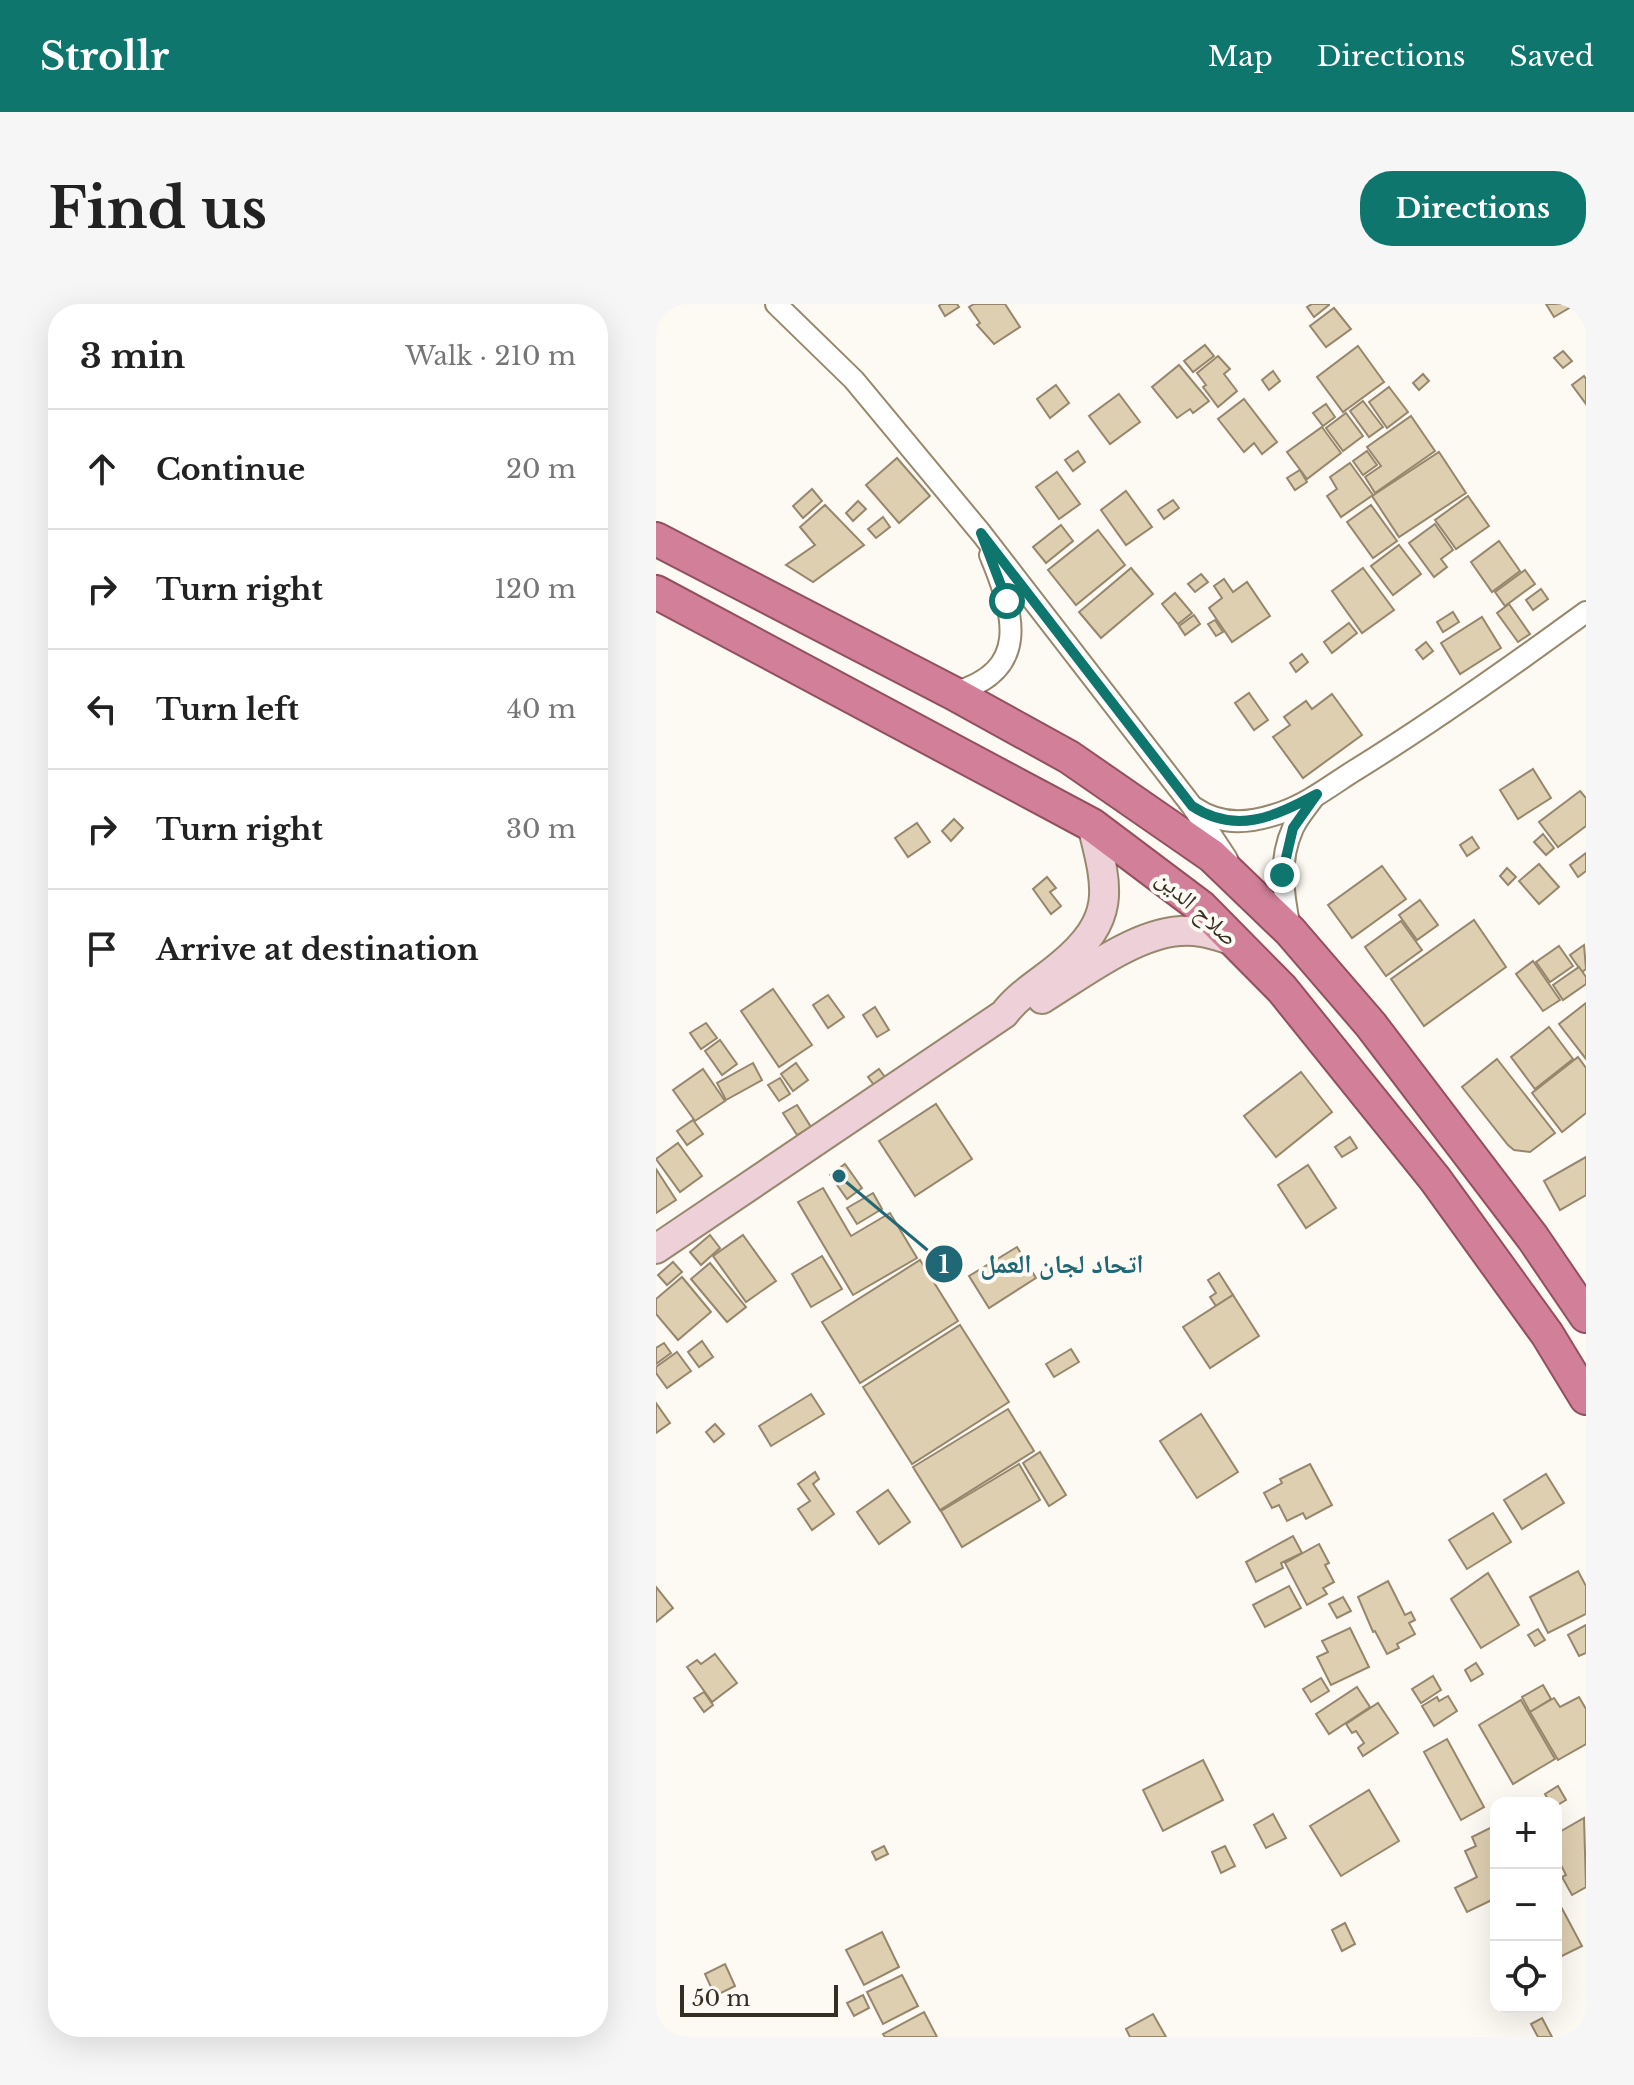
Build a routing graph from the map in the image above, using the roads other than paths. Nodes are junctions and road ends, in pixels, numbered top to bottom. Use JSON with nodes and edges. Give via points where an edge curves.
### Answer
{"nodes":[{"id":1,"x":776,"y":304,"type":"edge"},
{"id":2,"x":981,"y":533,"type":"junction"},
{"id":3,"x":656,"y":539,"type":"edge"},
{"id":4,"x":656,"y":592,"type":"edge"},
{"id":5,"x":1586,"y":612,"type":"edge"},
{"id":6,"x":953,"y":693,"type":"junction"},
{"id":7,"x":1317,"y":794,"type":"junction"},
{"id":8,"x":1192,"y":806,"type":"junction"},
{"id":9,"x":1092,"y":825,"type":"junction"},
{"id":10,"x":1242,"y":882,"type":"junction"},
{"id":11,"x":1290,"y":931,"type":"junction"},
{"id":12,"x":1235,"y":941,"type":"junction"},
{"id":13,"x":1004,"y":1014,"type":"junction"},
{"id":14,"x":656,"y":1249,"type":"edge"},
{"id":15,"x":1586,"y":1316,"type":"edge"},
{"id":16,"x":1575,"y":1364,"type":"edge"},
{"id":17,"x":1586,"y":1398,"type":"edge"}],
"edges":[{"from":1,"to":2,"type":"street","via":[[854,380]]},
{"from":2,"to":6,"type":"street","via":[[1007,601],[1010,640],[1000,667],[987,680]]},
{"from":2,"to":8,"type":"street"},
{"from":3,"to":6,"type":"highway","name":"صلاح الدين"},
{"from":4,"to":9,"type":"highway","name":"صلاح الدين"},
{"from":5,"to":7,"type":"street"},
{"from":6,"to":10,"type":"highway","name":"صلاح الدين","via":[[1120,790]]},
{"from":7,"to":8,"type":"street","via":[[1285,812],[1251,820],[1210,818]]},
{"from":7,"to":11,"type":"street","via":[[1293,828],[1285,855],[1283,897]]},
{"from":8,"to":10,"type":"street"},
{"from":9,"to":12,"type":"highway","name":"صلاح الدين","via":[[1166,878]]},
{"from":9,"to":13,"type":"main road","via":[[1105,878],[1101,918],[1062,964]]},
{"from":10,"to":11,"type":"highway","name":"صلاح الدين"},
{"from":11,"to":15,"type":"highway","name":"صلاح الدين","via":[[1423,1091]]},
{"from":12,"to":13,"type":"main road","via":[[1199,931],[1158,934],[1027,1008]]},
{"from":12,"to":16,"type":"highway","name":"صلاح الدين","via":[[1282,989],[1427,1168]]},
{"from":13,"to":14,"type":"main road"},
{"from":16,"to":17,"type":"highway","name":"صلاح الدين"}]}
